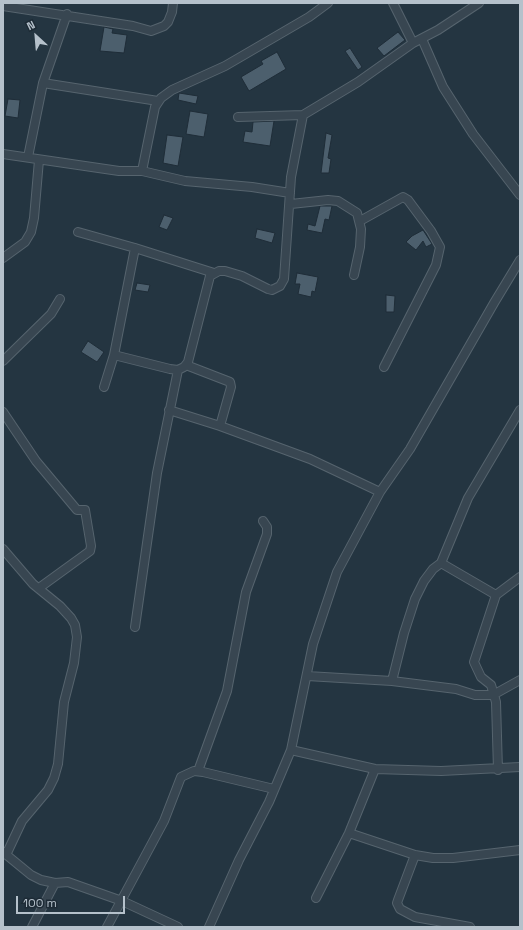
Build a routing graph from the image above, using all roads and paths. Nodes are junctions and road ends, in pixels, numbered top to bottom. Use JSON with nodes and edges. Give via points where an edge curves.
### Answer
{"nodes":[{"id":1,"x":173,"y":3,"type":"edge"},
{"id":2,"x":328,"y":3,"type":"edge"},
{"id":3,"x":393,"y":3,"type":"edge"},
{"id":4,"x":479,"y":3,"type":"edge"},
{"id":5,"x":3,"y":6,"type":"edge"},
{"id":6,"x":67,"y":14,"type":"junction"},
{"id":7,"x":422,"y":39,"type":"junction"},
{"id":8,"x":413,"y":43,"type":"junction"},
{"id":9,"x":43,"y":83,"type":"junction"},
{"id":10,"x":158,"y":101,"type":"junction"},
{"id":11,"x":303,"y":115,"type":"junction"},
{"id":12,"x":238,"y":117,"type":"dead end"},
{"id":13,"x":3,"y":154,"type":"edge"},
{"id":14,"x":28,"y":157,"type":"junction"},
{"id":15,"x":39,"y":160,"type":"junction"},
{"id":16,"x":142,"y":172,"type":"junction"},
{"id":17,"x":290,"y":193,"type":"junction"},
{"id":18,"x":520,"y":195,"type":"edge"},
{"id":19,"x":291,"y":204,"type":"junction"},
{"id":20,"x":360,"y":221,"type":"junction"},
{"id":21,"x":78,"y":232,"type":"dead end"},
{"id":22,"x":135,"y":248,"type":"junction"},
{"id":23,"x":3,"y":258,"type":"edge"},
{"id":24,"x":520,"y":260,"type":"edge"},
{"id":25,"x":214,"y":273,"type":"junction"},
{"id":26,"x":354,"y":274,"type":"dead end"},
{"id":27,"x":60,"y":299,"type":"dead end"},
{"id":28,"x":114,"y":355,"type":"junction"},
{"id":29,"x":3,"y":361,"type":"edge"},
{"id":30,"x":186,"y":365,"type":"junction"},
{"id":31,"x":384,"y":367,"type":"dead end"},
{"id":32,"x":178,"y":370,"type":"junction"},
{"id":33,"x":104,"y":387,"type":"dead end"},
{"id":34,"x":170,"y":410,"type":"junction"},
{"id":35,"x":520,"y":410,"type":"edge"},
{"id":36,"x":3,"y":412,"type":"edge"},
{"id":37,"x":220,"y":426,"type":"junction"},
{"id":38,"x":380,"y":492,"type":"junction"},
{"id":39,"x":263,"y":520,"type":"dead end"},
{"id":40,"x":3,"y":550,"type":"edge"},
{"id":41,"x":441,"y":562,"type":"junction"},
{"id":42,"x":520,"y":577,"type":"edge"},
{"id":43,"x":39,"y":588,"type":"junction"},
{"id":44,"x":496,"y":596,"type":"junction"},
{"id":45,"x":135,"y":627,"type":"dead end"},
{"id":46,"x":307,"y":676,"type":"junction"},
{"id":47,"x":520,"y":680,"type":"edge"},
{"id":48,"x":392,"y":681,"type":"junction"},
{"id":49,"x":494,"y":695,"type":"junction"},
{"id":50,"x":291,"y":750,"type":"junction"},
{"id":51,"x":520,"y":767,"type":"edge"},
{"id":52,"x":375,"y":769,"type":"junction"},
{"id":53,"x":498,"y":770,"type":"junction"},
{"id":54,"x":198,"y":771,"type":"junction"},
{"id":55,"x":274,"y":789,"type":"junction"},
{"id":56,"x":349,"y":833,"type":"junction"},
{"id":57,"x":520,"y":850,"type":"edge"},
{"id":58,"x":5,"y":853,"type":"edge"},
{"id":59,"x":414,"y":855,"type":"junction"},
{"id":60,"x":55,"y":883,"type":"junction"},
{"id":61,"x":316,"y":898,"type":"dead end"},
{"id":62,"x":122,"y":901,"type":"junction"},
{"id":63,"x":32,"y":927,"type":"edge"},
{"id":64,"x":107,"y":927,"type":"edge"},
{"id":65,"x":178,"y":927,"type":"edge"},
{"id":66,"x":209,"y":927,"type":"edge"},
{"id":67,"x":470,"y":927,"type":"edge"}],
"edges":[{"from":1,"to":6,"type":"street","via":[[172,12],[164,26],[151,31]]},
{"from":2,"to":10,"type":"street","via":[[309,17],[225,66],[172,90]]},
{"from":3,"to":8,"type":"street"},
{"from":4,"to":7,"type":"street"},
{"from":5,"to":6,"type":"street"},
{"from":6,"to":9,"type":"street"},
{"from":7,"to":8,"type":"street"},
{"from":7,"to":18,"type":"street","via":[[444,87],[474,134]]},
{"from":8,"to":11,"type":"street","via":[[358,82]]},
{"from":9,"to":10,"type":"street"},
{"from":9,"to":14,"type":"street"},
{"from":10,"to":16,"type":"street"},
{"from":11,"to":12,"type":"street"},
{"from":11,"to":17,"type":"street"},
{"from":13,"to":14,"type":"street"},
{"from":14,"to":15,"type":"street"},
{"from":15,"to":16,"type":"street"},
{"from":15,"to":23,"type":"street","via":[[31,232],[25,242]]},
{"from":16,"to":17,"type":"street","via":[[185,181]]},
{"from":17,"to":19,"type":"street"},
{"from":19,"to":20,"type":"street","via":[[338,201],[352,209]]},
{"from":19,"to":25,"type":"street","via":[[284,279],[280,286],[272,290],[225,271]]},
{"from":20,"to":26,"type":"street","via":[[360,247]]},
{"from":20,"to":31,"type":"street","via":[[403,198],[408,200],[440,247],[436,265]]},
{"from":21,"to":22,"type":"street"},
{"from":22,"to":25,"type":"street"},
{"from":22,"to":28,"type":"street"},
{"from":24,"to":38,"type":"street","via":[[410,449]]},
{"from":25,"to":30,"type":"street","via":[[208,280]]},
{"from":27,"to":29,"type":"street","via":[[51,314]]},
{"from":28,"to":32,"type":"street"},
{"from":28,"to":33,"type":"street"},
{"from":30,"to":32,"type":"street"},
{"from":30,"to":37,"type":"street","via":[[230,382],[231,387]]},
{"from":32,"to":34,"type":"street"},
{"from":34,"to":37,"type":"street"},
{"from":34,"to":45,"type":"street","via":[[156,473]]},
{"from":35,"to":41,"type":"street","via":[[468,498]]},
{"from":36,"to":43,"type":"street","via":[[36,461],[78,510],[85,510],[90,551]]},
{"from":37,"to":38,"type":"street","via":[[304,456]]},
{"from":38,"to":46,"type":"street","via":[[337,572],[313,644]]},
{"from":39,"to":54,"type":"street","via":[[267,534],[246,592],[227,691]]},
{"from":40,"to":43,"type":"street"},
{"from":41,"to":44,"type":"street"},
{"from":41,"to":48,"type":"street","via":[[433,568],[415,599],[397,655]]},
{"from":42,"to":44,"type":"street"},
{"from":43,"to":58,"type":"street","via":[[60,606],[75,625],[77,637],[74,663],[64,702],[58,764],[54,778],[48,790],[22,821]]},
{"from":44,"to":49,"type":"street","via":[[474,662]]},
{"from":46,"to":48,"type":"street"},
{"from":46,"to":50,"type":"street"},
{"from":47,"to":49,"type":"street"},
{"from":48,"to":49,"type":"street","via":[[456,688],[475,695]]},
{"from":49,"to":53,"type":"street"},
{"from":50,"to":52,"type":"street"},
{"from":50,"to":55,"type":"street"},
{"from":51,"to":53,"type":"street"},
{"from":52,"to":53,"type":"street"},
{"from":52,"to":56,"type":"street"},
{"from":54,"to":55,"type":"street"},
{"from":54,"to":62,"type":"street","via":[[187,773],[178,782],[164,821]]},
{"from":55,"to":66,"type":"street"},
{"from":56,"to":59,"type":"street"},
{"from":56,"to":61,"type":"street"},
{"from":57,"to":59,"type":"street","via":[[453,858]]},
{"from":58,"to":60,"type":"street","via":[[31,875]]},
{"from":59,"to":67,"type":"street","via":[[397,903],[400,909],[416,917]]},
{"from":60,"to":62,"type":"street","via":[[68,882]]},
{"from":60,"to":63,"type":"street"},
{"from":62,"to":64,"type":"street"},
{"from":62,"to":65,"type":"street"}]}
